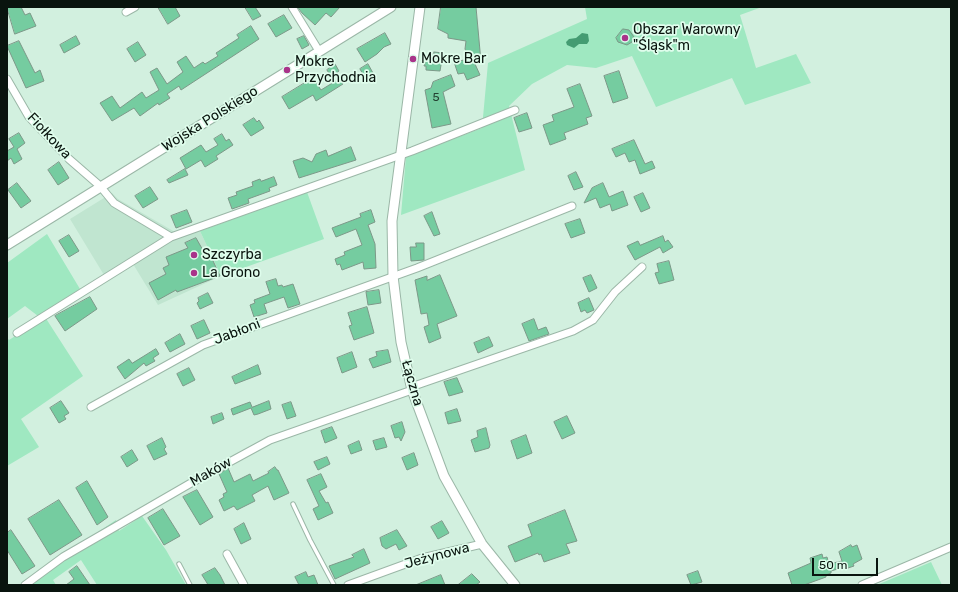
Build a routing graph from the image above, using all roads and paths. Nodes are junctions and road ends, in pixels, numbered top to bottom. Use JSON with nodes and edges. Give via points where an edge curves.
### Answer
{"nodes":[{"id":1,"x":135,"y":7,"type":"edge"},
{"id":2,"x":292,"y":7,"type":"edge"},
{"id":3,"x":391,"y":7,"type":"edge"},
{"id":4,"x":420,"y":7,"type":"edge"},
{"id":5,"x":126,"y":12,"type":"dead end"},
{"id":6,"x":319,"y":51,"type":"junction"},
{"id":7,"x":7,"y":79,"type":"edge"},
{"id":8,"x":515,"y":110,"type":"dead end"},
{"id":9,"x":400,"y":155,"type":"junction"},
{"id":10,"x":100,"y":186,"type":"junction"},
{"id":11,"x":572,"y":206,"type":"dead end"},
{"id":12,"x":171,"y":237,"type":"junction"},
{"id":13,"x":7,"y":245,"type":"edge"},
{"id":14,"x":642,"y":267,"type":"dead end"},
{"id":15,"x":393,"y":276,"type":"junction"},
{"id":16,"x":17,"y":333,"type":"dead end"},
{"id":17,"x":412,"y":389,"type":"junction"},
{"id":18,"x":91,"y":407,"type":"dead end"},
{"id":19,"x":293,"y":504,"type":"dead end"},
{"id":20,"x":482,"y":544,"type":"junction"},
{"id":21,"x":951,"y":547,"type":"edge"},
{"id":22,"x":227,"y":554,"type":"dead end"},
{"id":23,"x":179,"y":564,"type":"dead end"},
{"id":24,"x":25,"y":585,"type":"edge"},
{"id":25,"x":190,"y":585,"type":"edge"},
{"id":26,"x":244,"y":585,"type":"edge"},
{"id":27,"x":334,"y":585,"type":"edge"},
{"id":28,"x":348,"y":585,"type":"edge"},
{"id":29,"x":515,"y":585,"type":"edge"},
{"id":30,"x":862,"y":585,"type":"edge"}],
"edges":[{"from":1,"to":5,"type":"street"},
{"from":2,"to":6,"type":"street"},
{"from":3,"to":6,"type":"street","name":"Wojska Polskiego"},
{"from":4,"to":9,"type":"street","name":"Łączna"},
{"from":6,"to":10,"type":"street","name":"Wojska Polskiego"},
{"from":7,"to":10,"type":"street","name":"Fiołkowa","via":[[29,117],[69,159]]},
{"from":8,"to":9,"type":"street"},
{"from":9,"to":12,"type":"street"},
{"from":9,"to":15,"type":"street","name":"Łączna","via":[[392,221]]},
{"from":10,"to":12,"type":"street","via":[[114,203]]},
{"from":10,"to":13,"type":"street","name":"Wojska Polskiego"},
{"from":11,"to":15,"type":"street","name":"Jabłoni"},
{"from":12,"to":16,"type":"street"},
{"from":14,"to":17,"type":"street","name":"Maków","via":[[615,292],[593,320],[573,331]]},
{"from":15,"to":17,"type":"street","name":"Łączna","via":[[400,342]]},
{"from":15,"to":18,"type":"street","name":"Jabłoni","via":[[203,345]]},
{"from":17,"to":20,"type":"street","name":"Łączna","via":[[444,476]]},
{"from":17,"to":24,"type":"street","name":"Maków","via":[[270,440],[69,553]]},
{"from":19,"to":27,"type":"lane"},
{"from":20,"to":28,"type":"street","name":"Jeżynowa","via":[[422,558]]},
{"from":20,"to":29,"type":"street","name":"Łączna"},
{"from":21,"to":30,"type":"street"},
{"from":22,"to":26,"type":"street"},
{"from":23,"to":25,"type":"lane"}]}
